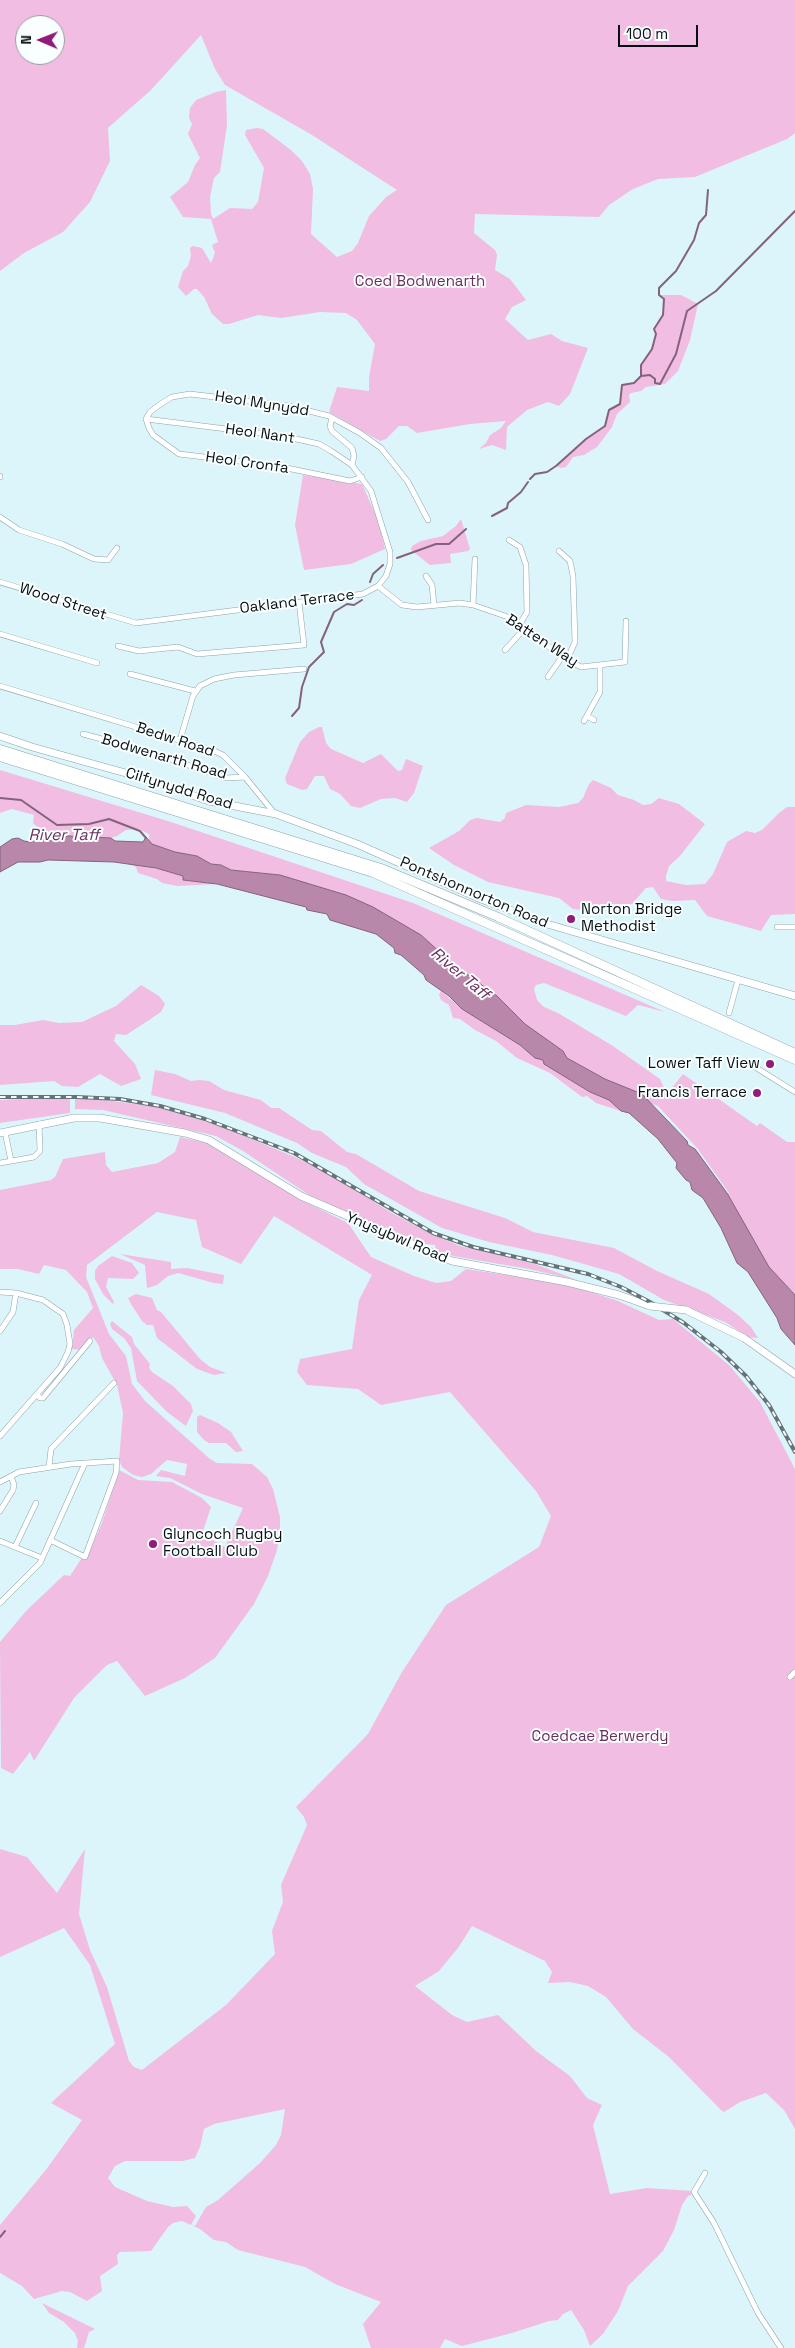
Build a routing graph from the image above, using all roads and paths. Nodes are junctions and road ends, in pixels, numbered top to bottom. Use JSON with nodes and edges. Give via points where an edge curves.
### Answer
{"nodes":[{"id":1,"x":332,"y":418,"type":"junction"},
{"id":2,"x":146,"y":419,"type":"junction"},
{"id":3,"x":352,"y":465,"type":"junction"},
{"id":4,"x":362,"y":477,"type":"junction"},
{"id":5,"x":0,"y":517,"type":"edge"},
{"id":6,"x":428,"y":520,"type":"dead end"},
{"id":7,"x":510,"y":540,"type":"dead end"},
{"id":8,"x":117,"y":548,"type":"dead end"},
{"id":9,"x":559,"y":551,"type":"dead end"},
{"id":10,"x":475,"y":559,"type":"dead end"},
{"id":11,"x":426,"y":576,"type":"dead end"},
{"id":12,"x":0,"y":582,"type":"edge"},
{"id":13,"x":378,"y":586,"type":"junction"},
{"id":14,"x":299,"y":602,"type":"junction"},
{"id":15,"x":434,"y":605,"type":"junction"},
{"id":16,"x":473,"y":605,"type":"junction"},
{"id":17,"x":626,"y":621,"type":"dead end"},
{"id":18,"x":127,"y":622,"type":"joint"},
{"id":19,"x":522,"y":626,"type":"junction"},
{"id":20,"x":0,"y":634,"type":"edge"},
{"id":21,"x":118,"y":646,"type":"dead end"},
{"id":22,"x":505,"y":650,"type":"dead end"},
{"id":23,"x":564,"y":658,"type":"junction"},
{"id":24,"x":97,"y":663,"type":"dead end"},
{"id":25,"x":600,"y":666,"type":"junction"},
{"id":26,"x":304,"y":669,"type":"dead end"},
{"id":27,"x":130,"y":674,"type":"dead end"},
{"id":28,"x":548,"y":677,"type":"dead end"},
{"id":29,"x":0,"y":686,"type":"edge"},
{"id":30,"x":195,"y":691,"type":"junction"},
{"id":31,"x":594,"y":720,"type":"dead end"},
{"id":32,"x":83,"y":734,"type":"dead end"},
{"id":33,"x":0,"y":736,"type":"edge"},
{"id":34,"x":180,"y":740,"type":"junction"},
{"id":35,"x":0,"y":749,"type":"edge"},
{"id":36,"x":0,"y":757,"type":"edge"},
{"id":37,"x":245,"y":777,"type":"junction"},
{"id":38,"x":276,"y":814,"type":"junction"},
{"id":39,"x":357,"y":844,"type":"joint"},
{"id":40,"x":777,"y":927,"type":"dead end"},
{"id":41,"x":795,"y":927,"type":"edge"},
{"id":42,"x":738,"y":980,"type":"junction"},
{"id":43,"x":795,"y":996,"type":"edge"},
{"id":44,"x":730,"y":1013,"type":"dead end"},
{"id":45,"x":795,"y":1053,"type":"edge"},
{"id":46,"x":795,"y":1060,"type":"edge"},
{"id":47,"x":747,"y":1062,"type":"dead end"},
{"id":48,"x":795,"y":1092,"type":"edge"},
{"id":49,"x":39,"y":1124,"type":"junction"},
{"id":50,"x":2,"y":1132,"type":"edge"},
{"id":51,"x":11,"y":1161,"type":"junction"},
{"id":52,"x":0,"y":1164,"type":"edge"},
{"id":53,"x":0,"y":1292,"type":"edge"},
{"id":54,"x":16,"y":1293,"type":"junction"},
{"id":55,"x":0,"y":1330,"type":"edge"},
{"id":56,"x":90,"y":1342,"type":"dead end"},
{"id":57,"x":795,"y":1374,"type":"edge"},
{"id":58,"x":114,"y":1383,"type":"dead end"},
{"id":59,"x":37,"y":1394,"type":"junction"},
{"id":60,"x":0,"y":1436,"type":"edge"},
{"id":61,"x":85,"y":1463,"type":"junction"},
{"id":62,"x":49,"y":1467,"type":"junction"},
{"id":63,"x":11,"y":1476,"type":"junction"},
{"id":64,"x":0,"y":1482,"type":"edge"},
{"id":65,"x":36,"y":1503,"type":"dead end"},
{"id":66,"x":0,"y":1511,"type":"edge"},
{"id":67,"x":50,"y":1540,"type":"junction"},
{"id":68,"x":0,"y":1541,"type":"edge"},
{"id":69,"x":16,"y":1547,"type":"junction"},
{"id":70,"x":42,"y":1558,"type":"junction"},
{"id":71,"x":0,"y":1603,"type":"edge"},
{"id":72,"x":795,"y":1672,"type":"edge"},
{"id":73,"x":790,"y":1677,"type":"dead end"},
{"id":74,"x":705,"y":2173,"type":"dead end"},
{"id":75,"x":781,"y":2348,"type":"edge"}],
"edges":[{"from":1,"to":2,"type":"street","name":"Heol Mynydd","via":[[289,406],[190,394],[172,397],[158,405]]},
{"from":1,"to":3,"type":"street","via":[[332,430],[352,448]]},
{"from":1,"to":6,"type":"street","name":"Heol Mynydd","via":[[381,448],[408,482]]},
{"from":2,"to":3,"type":"street","name":"Heol Nant","via":[[305,440]]},
{"from":2,"to":4,"type":"street","name":"Heol Cronfa","via":[[153,435],[179,454],[272,465],[350,481]]},
{"from":3,"to":4,"type":"street","name":"Heol Nant"},
{"from":4,"to":13,"type":"street","via":[[371,491],[390,552],[389,570]]},
{"from":5,"to":8,"type":"street","via":[[19,530],[62,544],[94,560],[108,560]]},
{"from":7,"to":19,"type":"street","via":[[520,547],[526,565],[526,612]]},
{"from":9,"to":23,"type":"street","via":[[570,561],[573,576],[575,642]]},
{"from":10,"to":16,"type":"street"},
{"from":11,"to":15,"type":"street","via":[[432,585]]},
{"from":12,"to":18,"type":"street","name":"Wood Street"},
{"from":13,"to":14,"type":"street","name":"Oakland Terrace","via":[[363,594]]},
{"from":13,"to":15,"type":"street","name":"Batten Way","via":[[402,605]]},
{"from":14,"to":18,"type":"street","name":"Oakland Terrace"},
{"from":14,"to":21,"type":"street","via":[[304,645],[196,654],[178,648],[139,651]]},
{"from":15,"to":16,"type":"street","name":"Batten Way"},
{"from":16,"to":19,"type":"street","name":"Batten Way"},
{"from":17,"to":25,"type":"street","name":"Batten Way","via":[[625,662]]},
{"from":19,"to":22,"type":"street"},
{"from":19,"to":23,"type":"street","name":"Batten Way"},
{"from":20,"to":24,"type":"street"},
{"from":23,"to":25,"type":"street","name":"Batten Way","via":[[581,667]]},
{"from":23,"to":28,"type":"street"},
{"from":25,"to":31,"type":"street","via":[[600,692],[586,718]]},
{"from":26,"to":30,"type":"street","via":[[218,678]]},
{"from":27,"to":30,"type":"street"},
{"from":29,"to":34,"type":"street","name":"Bedw Road"},
{"from":30,"to":34,"type":"street"},
{"from":32,"to":37,"type":"street","name":"Bodwenarth Road","via":[[226,778]]},
{"from":33,"to":38,"type":"main road","name":"Cilfynydd Road","via":[[209,801]]},
{"from":34,"to":37,"type":"street","name":"Bedw Road","via":[[223,755]]},
{"from":35,"to":45,"type":"highway","via":[[381,868],[498,917]]},
{"from":36,"to":46,"type":"highway","via":[[373,873]]},
{"from":37,"to":38,"type":"street","name":"Bedw Road"},
{"from":38,"to":39,"type":"main road","name":"Cilfynydd Road"},
{"from":39,"to":42,"type":"main road","name":"Pontshonnorton Road","via":[[481,899],[540,921]]},
{"from":40,"to":41,"type":"street"},
{"from":42,"to":43,"type":"main road","name":"Pontshonnorton Road"},
{"from":42,"to":44,"type":"street"},
{"from":47,"to":48,"type":"street"},
{"from":49,"to":50,"type":"main road","name":"Ynysybwl Road"},
{"from":49,"to":51,"type":"street","via":[[40,1151],[34,1157]]},
{"from":49,"to":57,"type":"main road","name":"Ynysybwl Road","bridge":true,"via":[[74,1118],[100,1118],[166,1128],[209,1140],[301,1196],[429,1252],[461,1263],[567,1282],[650,1306],[686,1310],[744,1338]]},
{"from":50,"to":51,"type":"street"},
{"from":51,"to":52,"type":"street"},
{"from":53,"to":54,"type":"street"},
{"from":54,"to":55,"type":"street","via":[[13,1312]]},
{"from":54,"to":59,"type":"street","via":[[43,1300],[55,1307],[62,1314],[69,1333],[68,1352],[60,1368]]},
{"from":56,"to":59,"type":"street","via":[[43,1398]]},
{"from":58,"to":62,"type":"street","via":[[51,1449]]},
{"from":59,"to":60,"type":"street"},
{"from":61,"to":62,"type":"street"},
{"from":61,"to":67,"type":"street"},
{"from":61,"to":67,"type":"street","via":[[117,1461],[116,1472],[85,1556]]},
{"from":62,"to":63,"type":"street"},
{"from":63,"to":64,"type":"street"},
{"from":63,"to":66,"type":"street","via":[[13,1490]]},
{"from":65,"to":69,"type":"street"},
{"from":67,"to":70,"type":"street"},
{"from":68,"to":69,"type":"street"},
{"from":69,"to":70,"type":"street"},
{"from":70,"to":71,"type":"street"},
{"from":72,"to":73,"type":"street"},
{"from":74,"to":75,"type":"street","via":[[694,2192],[714,2223],[758,2312]]}]}
